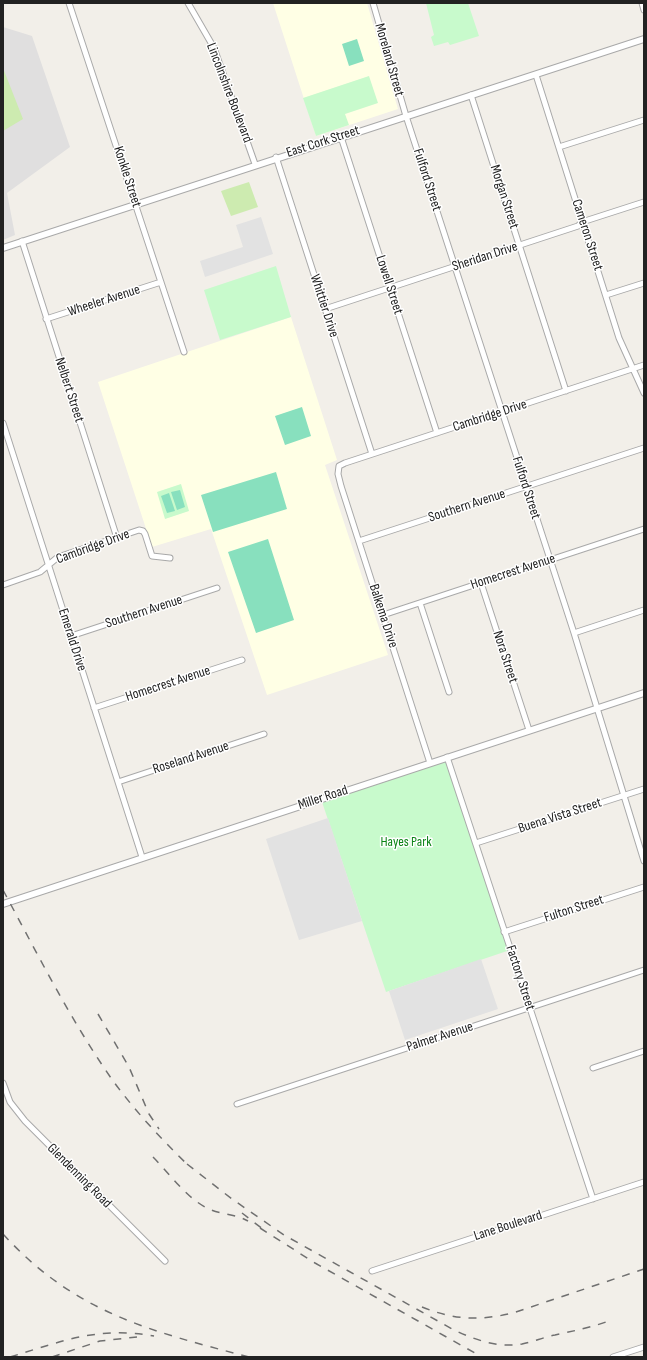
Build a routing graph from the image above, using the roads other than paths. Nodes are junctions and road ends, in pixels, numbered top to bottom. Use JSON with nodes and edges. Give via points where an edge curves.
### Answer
{"nodes":[{"id":1,"x":69,"y":3,"type":"edge"},
{"id":2,"x":188,"y":3,"type":"edge"},
{"id":3,"x":373,"y":3,"type":"edge"},
{"id":4,"x":642,"y":3,"type":"edge"},
{"id":5,"x":644,"y":10,"type":"edge"},
{"id":6,"x":644,"y":39,"type":"edge"},
{"id":7,"x":536,"y":75,"type":"junction"},
{"id":8,"x":471,"y":95,"type":"junction"},
{"id":9,"x":406,"y":116,"type":"junction"},
{"id":10,"x":644,"y":120,"type":"edge"},
{"id":11,"x":341,"y":137,"type":"junction"},
{"id":12,"x":559,"y":147,"type":"junction"},
{"id":13,"x":276,"y":157,"type":"junction"},
{"id":14,"x":255,"y":164,"type":"junction"},
{"id":15,"x":644,"y":202,"type":"edge"},
{"id":16,"x":135,"y":203,"type":"junction"},
{"id":17,"x":582,"y":222,"type":"junction"},
{"id":18,"x":22,"y":241,"type":"junction"},
{"id":19,"x":519,"y":246,"type":"junction"},
{"id":20,"x":3,"y":248,"type":"edge"},
{"id":21,"x":455,"y":267,"type":"junction"},
{"id":22,"x":161,"y":282,"type":"junction"},
{"id":23,"x":644,"y":283,"type":"edge"},
{"id":24,"x":390,"y":288,"type":"junction"},
{"id":25,"x":606,"y":295,"type":"junction"},
{"id":26,"x":325,"y":309,"type":"junction"},
{"id":27,"x":46,"y":319,"type":"junction"},
{"id":28,"x":184,"y":352,"type":"dead end"},
{"id":29,"x":644,"y":365,"type":"edge"},
{"id":30,"x":634,"y":369,"type":"junction"},
{"id":31,"x":566,"y":391,"type":"junction"},
{"id":32,"x":644,"y":393,"type":"edge"},
{"id":33,"x":501,"y":413,"type":"junction"},
{"id":34,"x":3,"y":423,"type":"edge"},
{"id":35,"x":437,"y":433,"type":"junction"},
{"id":36,"x":644,"y":448,"type":"edge"},
{"id":37,"x":372,"y":454,"type":"junction"},
{"id":38,"x":338,"y":469,"type":"joint"},
{"id":39,"x":526,"y":487,"type":"junction"},
{"id":40,"x":644,"y":529,"type":"edge"},
{"id":41,"x":117,"y":538,"type":"junction"},
{"id":42,"x":359,"y":541,"type":"junction"},
{"id":43,"x":170,"y":558,"type":"dead end"},
{"id":44,"x":550,"y":560,"type":"junction"},
{"id":45,"x":48,"y":564,"type":"junction"},
{"id":46,"x":481,"y":583,"type":"junction"},
{"id":47,"x":3,"y":584,"type":"edge"},
{"id":48,"x":217,"y":588,"type":"dead end"},
{"id":49,"x":420,"y":603,"type":"junction"},
{"id":50,"x":644,"y":610,"type":"edge"},
{"id":51,"x":383,"y":615,"type":"junction"},
{"id":52,"x":574,"y":633,"type":"junction"},
{"id":53,"x":71,"y":636,"type":"junction"},
{"id":54,"x":242,"y":660,"type":"dead end"},
{"id":55,"x":449,"y":692,"type":"dead end"},
{"id":56,"x":644,"y":692,"type":"edge"},
{"id":57,"x":94,"y":708,"type":"junction"},
{"id":58,"x":596,"y":709,"type":"junction"},
{"id":59,"x":529,"y":730,"type":"junction"},
{"id":60,"x":264,"y":734,"type":"dead end"},
{"id":61,"x":447,"y":757,"type":"junction"},
{"id":62,"x":430,"y":762,"type":"junction"},
{"id":63,"x":118,"y":782,"type":"junction"},
{"id":64,"x":644,"y":789,"type":"edge"},
{"id":65,"x":624,"y":796,"type":"junction"},
{"id":66,"x":476,"y":843,"type":"junction"},
{"id":67,"x":142,"y":857,"type":"junction"},
{"id":68,"x":644,"y":861,"type":"edge"},
{"id":69,"x":644,"y":887,"type":"edge"},
{"id":70,"x":3,"y":904,"type":"edge"},
{"id":71,"x":504,"y":932,"type":"junction"},
{"id":72,"x":644,"y":970,"type":"edge"},
{"id":73,"x":530,"y":1008,"type":"junction"},
{"id":74,"x":644,"y":1051,"type":"edge"},
{"id":75,"x":593,"y":1068,"type":"dead end"},
{"id":76,"x":3,"y":1083,"type":"edge"},
{"id":77,"x":237,"y":1104,"type":"dead end"},
{"id":78,"x":643,"y":1185,"type":"edge"},
{"id":79,"x":593,"y":1199,"type":"junction"},
{"id":80,"x":165,"y":1261,"type":"dead end"},
{"id":81,"x":372,"y":1270,"type":"dead end"},
{"id":82,"x":644,"y":1347,"type":"edge"},
{"id":83,"x":613,"y":1357,"type":"edge"}],
"edges":[{"from":1,"to":16,"type":"street","name":"Konkle Street"},
{"from":2,"to":14,"type":"street","name":"Lincolnshire Boulevard","via":[[214,48]]},
{"from":3,"to":9,"type":"street","name":"Moreland Street"},
{"from":4,"to":5,"type":"street"},
{"from":6,"to":7,"type":"street","name":"East Cork Street"},
{"from":7,"to":8,"type":"street","name":"East Cork Street"},
{"from":7,"to":12,"type":"street","name":"Cameron Street"},
{"from":8,"to":9,"type":"street","name":"East Cork Street"},
{"from":8,"to":19,"type":"street","name":"Morgan Street"},
{"from":9,"to":11,"type":"street","name":"East Cork Street"},
{"from":9,"to":21,"type":"street","name":"Fulford Street"},
{"from":10,"to":12,"type":"street"},
{"from":11,"to":13,"type":"street","name":"East Cork Street"},
{"from":11,"to":24,"type":"street","name":"Lowell Street"},
{"from":12,"to":17,"type":"street","name":"Cameron Street"},
{"from":13,"to":14,"type":"street","name":"East Cork Street"},
{"from":13,"to":26,"type":"street","name":"Whittier Drive"},
{"from":14,"to":16,"type":"street","name":"East Cork Street"},
{"from":15,"to":17,"type":"street","name":"Sheridan Drive"},
{"from":16,"to":18,"type":"street","name":"East Cork Street"},
{"from":16,"to":22,"type":"street","name":"Konkle Street"},
{"from":17,"to":19,"type":"street","name":"Sheridan Drive","via":[[578,226]]},
{"from":17,"to":25,"type":"street","name":"Cameron Street"},
{"from":18,"to":20,"type":"street","name":"East Cork Street"},
{"from":18,"to":27,"type":"street","name":"Nelbert Street"},
{"from":19,"to":21,"type":"street","name":"Sheridan Drive"},
{"from":19,"to":31,"type":"street","name":"Morgan Street"},
{"from":21,"to":24,"type":"street","name":"Sheridan Drive"},
{"from":21,"to":33,"type":"street","name":"Fulford Street"},
{"from":22,"to":27,"type":"street","name":"Wheeler Avenue"},
{"from":22,"to":28,"type":"street","name":"Konkle Street"},
{"from":23,"to":25,"type":"street"},
{"from":24,"to":26,"type":"street","name":"Sheridan Drive"},
{"from":24,"to":35,"type":"street","name":"Lowell Street"},
{"from":25,"to":30,"type":"street","name":"Cameron Street","via":[[619,338]]},
{"from":26,"to":37,"type":"street","name":"Whittier Drive"},
{"from":27,"to":41,"type":"street","name":"Nelbert Street"},
{"from":29,"to":30,"type":"street","name":"Cambridge Drive"},
{"from":30,"to":31,"type":"street","name":"Cambridge Drive"},
{"from":30,"to":32,"type":"street","name":"Cameron Street"},
{"from":31,"to":33,"type":"street","name":"Cambridge Drive"},
{"from":33,"to":35,"type":"street","name":"Cambridge Drive"},
{"from":33,"to":39,"type":"street","name":"Fulford Street"},
{"from":34,"to":45,"type":"street","name":"Emerald Drive"},
{"from":35,"to":37,"type":"street","name":"Cambridge Drive"},
{"from":36,"to":39,"type":"street","name":"Southern Avenue"},
{"from":37,"to":38,"type":"street","name":"Cambridge Drive","via":[[345,463]]},
{"from":38,"to":42,"type":"street","name":"Balkema Drive"},
{"from":39,"to":42,"type":"street","name":"Southern Avenue"},
{"from":39,"to":44,"type":"street","name":"Fulford Street"},
{"from":40,"to":44,"type":"street","name":"Homecrest Avenue"},
{"from":41,"to":43,"type":"street","name":"Cambridge Drive","via":[[142,530],[152,556]]},
{"from":41,"to":45,"type":"street","name":"Cambridge Drive","via":[[58,557]]},
{"from":42,"to":51,"type":"street","name":"Balkema Drive"},
{"from":44,"to":46,"type":"street","name":"Homecrest Avenue"},
{"from":44,"to":52,"type":"street","name":"Fulford Street"},
{"from":45,"to":47,"type":"street","name":"Cambridge Drive","via":[[40,572]]},
{"from":45,"to":53,"type":"street","name":"Emerald Drive"},
{"from":46,"to":49,"type":"street","name":"Homecrest Avenue"},
{"from":46,"to":59,"type":"street","name":"Nora Street"},
{"from":48,"to":53,"type":"street","name":"Southern Avenue"},
{"from":49,"to":51,"type":"street","name":"Homecrest Avenue"},
{"from":49,"to":55,"type":"street"},
{"from":50,"to":52,"type":"street"},
{"from":51,"to":62,"type":"street","name":"Balkema Drive"},
{"from":52,"to":58,"type":"street","name":"Fulford Street"},
{"from":53,"to":57,"type":"street","name":"Emerald Drive"},
{"from":54,"to":57,"type":"street","name":"Homecrest Avenue"},
{"from":56,"to":58,"type":"street","name":"Miller Road"},
{"from":57,"to":63,"type":"street","name":"Emerald Drive"},
{"from":58,"to":59,"type":"street","name":"Miller Road"},
{"from":58,"to":65,"type":"street","name":"Fulford Street"},
{"from":59,"to":61,"type":"street","name":"Miller Road"},
{"from":60,"to":63,"type":"street","name":"Roseland Avenue"},
{"from":61,"to":62,"type":"street","name":"Miller Road"},
{"from":61,"to":66,"type":"street","name":"Factory Street"},
{"from":62,"to":67,"type":"street","name":"Miller Road"},
{"from":63,"to":67,"type":"street","name":"Emerald Drive"},
{"from":64,"to":65,"type":"street","name":"Buena Vista Street"},
{"from":65,"to":66,"type":"street","name":"Buena Vista Street"},
{"from":65,"to":68,"type":"street","name":"Fulford Street"},
{"from":66,"to":71,"type":"street","name":"Factory Street"},
{"from":67,"to":70,"type":"street","name":"Miller Road"},
{"from":69,"to":71,"type":"street","name":"Fulton Street"},
{"from":71,"to":73,"type":"street","name":"Factory Street"},
{"from":72,"to":73,"type":"street","name":"Palmer Avenue"},
{"from":73,"to":77,"type":"street","name":"Palmer Avenue"},
{"from":73,"to":79,"type":"street","name":"Factory Street"},
{"from":74,"to":75,"type":"street"},
{"from":76,"to":80,"type":"street","name":"Glendenning Road","via":[[10,1102],[25,1122]]},
{"from":78,"to":79,"type":"street","name":"Lane Boulevard"},
{"from":79,"to":81,"type":"street","name":"Lane Boulevard"},
{"from":82,"to":83,"type":"street"}]}
